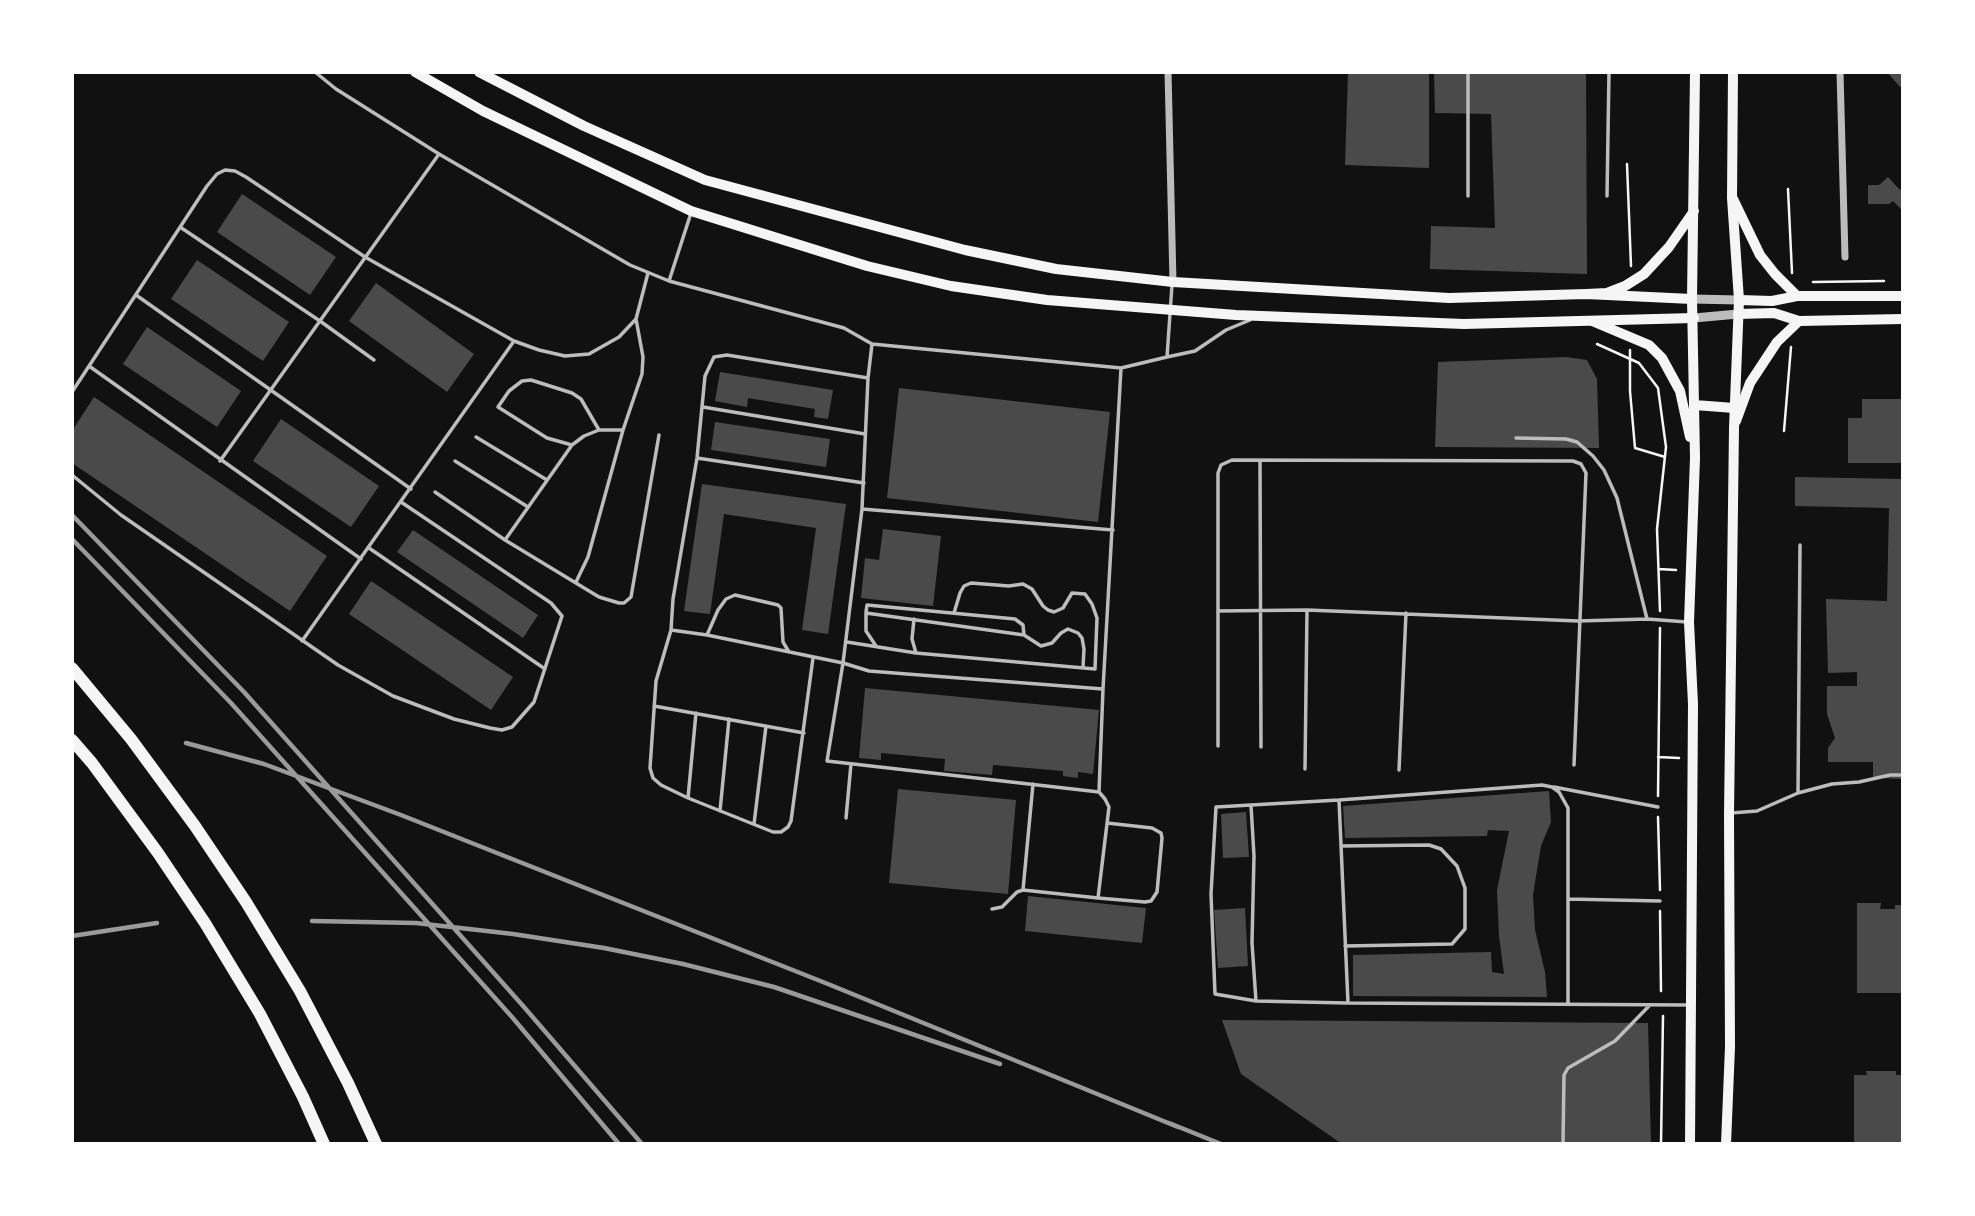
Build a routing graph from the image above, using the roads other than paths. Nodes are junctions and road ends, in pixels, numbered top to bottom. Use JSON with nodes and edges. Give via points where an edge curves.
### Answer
{"nodes":[{"id":1,"x":314,"y":72,"type":"edge"},
{"id":2,"x":415,"y":72,"type":"edge"},
{"id":3,"x":479,"y":72,"type":"edge"},
{"id":4,"x":1168,"y":72,"type":"edge"},
{"id":5,"x":1468,"y":72,"type":"edge"},
{"id":6,"x":1609,"y":72,"type":"edge"},
{"id":7,"x":1695,"y":72,"type":"edge"},
{"id":8,"x":1732,"y":72,"type":"edge"},
{"id":9,"x":1840,"y":72,"type":"edge"},
{"id":10,"x":439,"y":154,"type":"junction"},
{"id":11,"x":1607,"y":195,"type":"dead end"},
{"id":12,"x":1468,"y":196,"type":"dead end"},
{"id":13,"x":1732,"y":198,"type":"junction"},
{"id":14,"x":691,"y":211,"type":"junction"},
{"id":15,"x":1694,"y":211,"type":"junction"},
{"id":16,"x":180,"y":226,"type":"junction"},
{"id":17,"x":365,"y":257,"type":"junction"},
{"id":18,"x":1845,"y":257,"type":"dead end"},
{"id":19,"x":648,"y":273,"type":"junction"},
{"id":20,"x":669,"y":281,"type":"junction"},
{"id":21,"x":1172,"y":282,"type":"junction"},
{"id":22,"x":1586,"y":294,"type":"junction"},
{"id":23,"x":136,"y":295,"type":"junction"},
{"id":24,"x":1797,"y":296,"type":"junction"},
{"id":25,"x":1903,"y":296,"type":"edge"},
{"id":26,"x":1692,"y":299,"type":"junction"},
{"id":27,"x":1739,"y":300,"type":"junction"},
{"id":28,"x":1170,"y":309,"type":"junction"},
{"id":29,"x":1738,"y":313,"type":"junction"},
{"id":30,"x":1261,"y":316,"type":"junction"},
{"id":31,"x":1694,"y":318,"type":"junction"},
{"id":32,"x":636,"y":319,"type":"junction"},
{"id":33,"x":1903,"y":319,"type":"edge"},
{"id":34,"x":320,"y":321,"type":"junction"},
{"id":35,"x":1592,"y":321,"type":"junction"},
{"id":36,"x":1799,"y":321,"type":"junction"},
{"id":37,"x":514,"y":341,"type":"junction"},
{"id":38,"x":872,"y":344,"type":"junction"},
{"id":39,"x":1167,"y":357,"type":"junction"},
{"id":40,"x":374,"y":360,"type":"dead end"},
{"id":41,"x":89,"y":366,"type":"junction"},
{"id":42,"x":1121,"y":368,"type":"junction"},
{"id":43,"x":868,"y":378,"type":"junction"},
{"id":44,"x":271,"y":390,"type":"junction"},
{"id":45,"x":72,"y":392,"type":"edge"},
{"id":46,"x":1695,"y":405,"type":"junction"},
{"id":47,"x":703,"y":407,"type":"junction"},
{"id":48,"x":1734,"y":408,"type":"junction"},
{"id":49,"x":1734,"y":428,"type":"junction"},
{"id":50,"x":623,"y":429,"type":"junction"},
{"id":51,"x":600,"y":430,"type":"junction"},
{"id":52,"x":865,"y":434,"type":"junction"},
{"id":53,"x":659,"y":435,"type":"dead end"},
{"id":54,"x":476,"y":437,"type":"dead end"},
{"id":55,"x":1516,"y":438,"type":"dead end"},
{"id":56,"x":572,"y":445,"type":"junction"},
{"id":57,"x":697,"y":458,"type":"junction"},
{"id":58,"x":1695,"y":458,"type":"junction"},
{"id":59,"x":220,"y":460,"type":"junction"},
{"id":60,"x":455,"y":461,"type":"dead end"},
{"id":61,"x":1260,"y":461,"type":"junction"},
{"id":62,"x":72,"y":475,"type":"edge"},
{"id":63,"x":547,"y":480,"type":"junction"},
{"id":64,"x":864,"y":483,"type":"junction"},
{"id":65,"x":411,"y":489,"type":"junction"},
{"id":66,"x":435,"y":492,"type":"dead end"},
{"id":67,"x":401,"y":502,"type":"junction"},
{"id":68,"x":528,"y":507,"type":"junction"},
{"id":69,"x":862,"y":509,"type":"junction"},
{"id":70,"x":1113,"y":530,"type":"junction"},
{"id":71,"x":505,"y":540,"type":"junction"},
{"id":72,"x":1800,"y":545,"type":"dead end"},
{"id":73,"x":369,"y":548,"type":"junction"},
{"id":74,"x":360,"y":559,"type":"junction"},
{"id":75,"x":575,"y":582,"type":"junction"},
{"id":76,"x":1307,"y":610,"type":"junction"},
{"id":77,"x":1218,"y":611,"type":"junction"},
{"id":78,"x":1260,"y":611,"type":"junction"},
{"id":79,"x":866,"y":613,"type":"junction"},
{"id":80,"x":954,"y":613,"type":"junction"},
{"id":81,"x":1406,"y":613,"type":"junction"},
{"id":82,"x":914,"y":619,"type":"junction"},
{"id":83,"x":1647,"y":619,"type":"junction"},
{"id":84,"x":1578,"y":621,"type":"junction"},
{"id":85,"x":1689,"y":622,"type":"junction"},
{"id":86,"x":671,"y":631,"type":"junction"},
{"id":87,"x":707,"y":635,"type":"junction"},
{"id":88,"x":1024,"y":635,"type":"junction"},
{"id":89,"x":302,"y":640,"type":"junction"},
{"id":90,"x":847,"y":642,"type":"junction"},
{"id":91,"x":878,"y":647,"type":"junction"},
{"id":92,"x":789,"y":652,"type":"junction"},
{"id":93,"x":916,"y":653,"type":"junction"},
{"id":94,"x":813,"y":658,"type":"junction"},
{"id":95,"x":843,"y":663,"type":"junction"},
{"id":96,"x":72,"y":668,"type":"edge"},
{"id":97,"x":1083,"y":668,"type":"junction"},
{"id":98,"x":545,"y":669,"type":"junction"},
{"id":99,"x":1103,"y":689,"type":"junction"},
{"id":100,"x":654,"y":706,"type":"junction"},
{"id":101,"x":695,"y":713,"type":"junction"},
{"id":102,"x":729,"y":719,"type":"junction"},
{"id":103,"x":766,"y":726,"type":"junction"},
{"id":104,"x":804,"y":733,"type":"junction"},
{"id":105,"x":72,"y":740,"type":"edge"},
{"id":106,"x":1218,"y":746,"type":"dead end"},
{"id":107,"x":1261,"y":747,"type":"dead end"},
{"id":108,"x":851,"y":764,"type":"junction"},
{"id":109,"x":1574,"y":765,"type":"dead end"},
{"id":110,"x":1305,"y":769,"type":"dead end"},
{"id":111,"x":1399,"y":770,"type":"dead end"},
{"id":112,"x":1903,"y":775,"type":"edge"},
{"id":113,"x":1032,"y":784,"type":"junction"},
{"id":114,"x":1552,"y":787,"type":"junction"},
{"id":115,"x":1099,"y":792,"type":"junction"},
{"id":116,"x":1798,"y":793,"type":"junction"},
{"id":117,"x":688,"y":798,"type":"junction"},
{"id":118,"x":1339,"y":800,"type":"junction"},
{"id":119,"x":1251,"y":805,"type":"junction"},
{"id":120,"x":1658,"y":807,"type":"road end"},
{"id":121,"x":720,"y":811,"type":"junction"},
{"id":122,"x":1728,"y":814,"type":"junction"},
{"id":123,"x":846,"y":818,"type":"dead end"},
{"id":124,"x":1107,"y":823,"type":"junction"},
{"id":125,"x":754,"y":824,"type":"junction"},
{"id":126,"x":1341,"y":846,"type":"junction"},
{"id":127,"x":1023,"y":890,"type":"junction"},
{"id":128,"x":1098,"y":898,"type":"junction"},
{"id":129,"x":1567,"y":899,"type":"junction"},
{"id":130,"x":1660,"y":901,"type":"road end"},
{"id":131,"x":992,"y":908,"type":"dead end"},
{"id":132,"x":1346,"y":946,"type":"junction"},
{"id":133,"x":1256,"y":1001,"type":"junction"},
{"id":134,"x":1348,"y":1003,"type":"junction"},
{"id":135,"x":1567,"y":1003,"type":"junction"},
{"id":136,"x":1651,"y":1004,"type":"junction"},
{"id":137,"x":1691,"y":1006,"type":"junction"},
{"id":138,"x":324,"y":1144,"type":"edge"},
{"id":139,"x":376,"y":1144,"type":"edge"},
{"id":140,"x":1563,"y":1144,"type":"edge"},
{"id":141,"x":1690,"y":1144,"type":"edge"},
{"id":142,"x":1726,"y":1144,"type":"edge"}],
"edges":[{"from":1,"to":10,"type":"lane"},
{"from":2,"to":14,"type":"main road","via":[[483,111]]},
{"from":3,"to":21,"type":"main road","via":[[705,180],[965,250],[1056,269]]},
{"from":4,"to":21,"type":"street"},
{"from":5,"to":12,"type":"lane"},
{"from":6,"to":11,"type":"lane"},
{"from":7,"to":15,"type":"main road"},
{"from":8,"to":13,"type":"main road"},
{"from":9,"to":18,"type":"street"},
{"from":10,"to":17,"type":"lane"},
{"from":10,"to":19,"type":"lane"},
{"from":13,"to":24,"type":"main road","via":[[1760,255]]},
{"from":13,"to":27,"type":"main road"},
{"from":14,"to":20,"type":"lane"},
{"from":14,"to":28,"type":"main road","via":[[867,266],[951,286],[1047,300]]},
{"from":15,"to":22,"type":"main road","via":[[1644,274],[1607,293]]},
{"from":15,"to":26,"type":"main road"},
{"from":16,"to":17,"type":"lane","via":[[217,174],[235,171]]},
{"from":16,"to":23,"type":"lane"},
{"from":16,"to":34,"type":"lane"},
{"from":17,"to":34,"type":"lane"},
{"from":17,"to":37,"type":"lane"},
{"from":19,"to":20,"type":"lane"},
{"from":19,"to":32,"type":"lane"},
{"from":20,"to":38,"type":"lane","via":[[844,328]]},
{"from":21,"to":22,"type":"main road","via":[[1449,298]]},
{"from":21,"to":28,"type":"lane"},
{"from":22,"to":26,"type":"main road"},
{"from":23,"to":41,"type":"lane"},
{"from":23,"to":44,"type":"lane"},
{"from":24,"to":25,"type":"main road"},
{"from":24,"to":27,"type":"main road"},
{"from":26,"to":27,"type":"street"},
{"from":26,"to":31,"type":"main road"},
{"from":27,"to":29,"type":"main road"},
{"from":28,"to":30,"type":"main road"},
{"from":28,"to":39,"type":"lane"},
{"from":29,"to":31,"type":"street"},
{"from":29,"to":36,"type":"main road","via":[[1774,313]]},
{"from":29,"to":48,"type":"main road"},
{"from":30,"to":35,"type":"main road","via":[[1464,324]]},
{"from":30,"to":39,"type":"lane","via":[[1226,330],[1195,351]]},
{"from":31,"to":35,"type":"main road"},
{"from":31,"to":46,"type":"main road"},
{"from":32,"to":37,"type":"lane","via":[[619,337],[589,354],[565,356]]},
{"from":32,"to":50,"type":"lane","via":[[643,366]]},
{"from":33,"to":36,"type":"main road"},
{"from":34,"to":40,"type":"lane"},
{"from":34,"to":44,"type":"lane"},
{"from":35,"to":58,"type":"main road","via":[[1649,345],[1662,358],[1680,391]]},
{"from":36,"to":49,"type":"main road","via":[[1777,342],[1750,383]]},
{"from":37,"to":65,"type":"lane"},
{"from":38,"to":42,"type":"lane"},
{"from":38,"to":43,"type":"lane"},
{"from":39,"to":42,"type":"lane"},
{"from":41,"to":45,"type":"lane"},
{"from":41,"to":59,"type":"lane"},
{"from":42,"to":70,"type":"lane"},
{"from":43,"to":47,"type":"lane","via":[[719,355],[706,370]]},
{"from":43,"to":52,"type":"lane"},
{"from":44,"to":59,"type":"lane"},
{"from":44,"to":65,"type":"lane"},
{"from":46,"to":48,"type":"main road"},
{"from":46,"to":58,"type":"main road"},
{"from":47,"to":52,"type":"lane"},
{"from":47,"to":57,"type":"lane"},
{"from":48,"to":49,"type":"main road"},
{"from":49,"to":122,"type":"main road"},
{"from":50,"to":51,"type":"lane"},
{"from":50,"to":75,"type":"lane","via":[[588,556]]},
{"from":51,"to":56,"type":"lane"},
{"from":51,"to":56,"type":"lane","via":[[581,399],[531,380],[509,391],[498,407],[547,438]]},
{"from":52,"to":64,"type":"lane"},
{"from":53,"to":75,"type":"lane","via":[[631,597],[618,603]]},
{"from":54,"to":63,"type":"lane"},
{"from":55,"to":83,"type":"lane","via":[[1577,442],[1604,470],[1617,498]]},
{"from":56,"to":63,"type":"lane"},
{"from":57,"to":64,"type":"lane"},
{"from":57,"to":86,"type":"lane"},
{"from":58,"to":85,"type":"main road"},
{"from":59,"to":74,"type":"lane"},
{"from":60,"to":68,"type":"lane"},
{"from":61,"to":77,"type":"lane","via":[[1225,462],[1218,473]]},
{"from":61,"to":78,"type":"lane"},
{"from":61,"to":84,"type":"lane","via":[[1581,464],[1586,473]]},
{"from":62,"to":89,"type":"lane","via":[[121,515]]},
{"from":63,"to":68,"type":"lane"},
{"from":64,"to":69,"type":"lane"},
{"from":65,"to":67,"type":"lane"},
{"from":66,"to":71,"type":"lane"},
{"from":67,"to":73,"type":"lane"},
{"from":67,"to":98,"type":"lane","via":[[557,608],[561,622]]},
{"from":68,"to":71,"type":"lane"},
{"from":69,"to":70,"type":"lane"},
{"from":69,"to":90,"type":"lane"},
{"from":70,"to":99,"type":"lane"},
{"from":71,"to":75,"type":"lane"},
{"from":72,"to":116,"type":"lane"},
{"from":73,"to":74,"type":"lane"},
{"from":73,"to":98,"type":"lane"},
{"from":74,"to":89,"type":"lane"},
{"from":76,"to":78,"type":"lane"},
{"from":76,"to":81,"type":"lane"},
{"from":76,"to":110,"type":"lane"},
{"from":77,"to":78,"type":"lane"},
{"from":77,"to":106,"type":"lane"},
{"from":78,"to":107,"type":"lane"},
{"from":79,"to":80,"type":"lane","via":[[867,605]]},
{"from":79,"to":82,"type":"lane"},
{"from":79,"to":91,"type":"lane","via":[[866,631]]},
{"from":80,"to":88,"type":"lane","via":[[1015,619],[1023,625]]},
{"from":80,"to":97,"type":"lane","via":[[960,593],[971,583],[1023,583],[1054,612],[1063,608],[1072,593],[1085,594],[1097,625],[1095,669]]},
{"from":81,"to":84,"type":"lane"},
{"from":81,"to":111,"type":"lane"},
{"from":82,"to":88,"type":"lane"},
{"from":82,"to":93,"type":"lane"},
{"from":83,"to":84,"type":"lane"},
{"from":83,"to":85,"type":"lane"},
{"from":84,"to":109,"type":"lane"},
{"from":85,"to":137,"type":"main road"},
{"from":86,"to":87,"type":"lane"},
{"from":86,"to":100,"type":"lane","via":[[656,681]]},
{"from":87,"to":92,"type":"lane"},
{"from":87,"to":92,"type":"lane","via":[[718,610],[735,595],[781,608],[783,642]]},
{"from":88,"to":97,"type":"lane","via":[[1041,646],[1068,629],[1078,633],[1084,644]]},
{"from":89,"to":98,"type":"lane","via":[[393,696],[454,719],[502,730],[528,711]]},
{"from":90,"to":91,"type":"lane"},
{"from":90,"to":95,"type":"lane"},
{"from":91,"to":93,"type":"lane"},
{"from":92,"to":94,"type":"lane"},
{"from":93,"to":97,"type":"lane"},
{"from":94,"to":95,"type":"lane"},
{"from":94,"to":104,"type":"lane"},
{"from":95,"to":99,"type":"lane","via":[[869,671]]},
{"from":95,"to":108,"type":"lane","via":[[827,761]]},
{"from":96,"to":139,"type":"highway","via":[[131,739],[246,902],[300,991]]},
{"from":99,"to":115,"type":"lane"},
{"from":100,"to":101,"type":"lane"},
{"from":100,"to":117,"type":"lane","via":[[651,774],[661,785]]},
{"from":101,"to":102,"type":"lane"},
{"from":101,"to":117,"type":"lane"},
{"from":102,"to":103,"type":"lane"},
{"from":102,"to":121,"type":"lane"},
{"from":103,"to":104,"type":"lane"},
{"from":103,"to":125,"type":"lane"},
{"from":104,"to":125,"type":"lane","via":[[788,827],[773,832]]},
{"from":105,"to":138,"type":"highway","via":[[205,923],[260,1014]]},
{"from":108,"to":113,"type":"lane"},
{"from":108,"to":123,"type":"lane"},
{"from":112,"to":116,"type":"lane"},
{"from":113,"to":115,"type":"lane"},
{"from":113,"to":127,"type":"lane"},
{"from":114,"to":118,"type":"lane"},
{"from":114,"to":120,"type":"lane"},
{"from":114,"to":129,"type":"lane","via":[[1568,808]]},
{"from":115,"to":124,"type":"lane","via":[[1109,807]]},
{"from":116,"to":122,"type":"lane","via":[[1756,811]]},
{"from":117,"to":121,"type":"lane"},
{"from":118,"to":119,"type":"lane"},
{"from":118,"to":126,"type":"lane"},
{"from":119,"to":133,"type":"lane"},
{"from":119,"to":133,"type":"lane","via":[[1216,807],[1211,906],[1214,994]]},
{"from":121,"to":125,"type":"lane"},
{"from":122,"to":142,"type":"main road"},
{"from":124,"to":128,"type":"lane"},
{"from":124,"to":128,"type":"lane","via":[[1161,832],[1157,892],[1145,902]]},
{"from":126,"to":132,"type":"lane"},
{"from":126,"to":132,"type":"lane","via":[[1429,845],[1441,849],[1457,866],[1465,888],[1465,929],[1452,944]]},
{"from":127,"to":128,"type":"lane"},
{"from":127,"to":131,"type":"lane","via":[[1002,907]]},
{"from":129,"to":130,"type":"lane"},
{"from":129,"to":135,"type":"lane"},
{"from":132,"to":134,"type":"lane"},
{"from":133,"to":134,"type":"lane"},
{"from":134,"to":135,"type":"lane"},
{"from":135,"to":136,"type":"lane"},
{"from":136,"to":137,"type":"lane"},
{"from":136,"to":140,"type":"lane","via":[[1615,1041],[1568,1068],[1564,1075]]},
{"from":137,"to":141,"type":"main road"}]}
